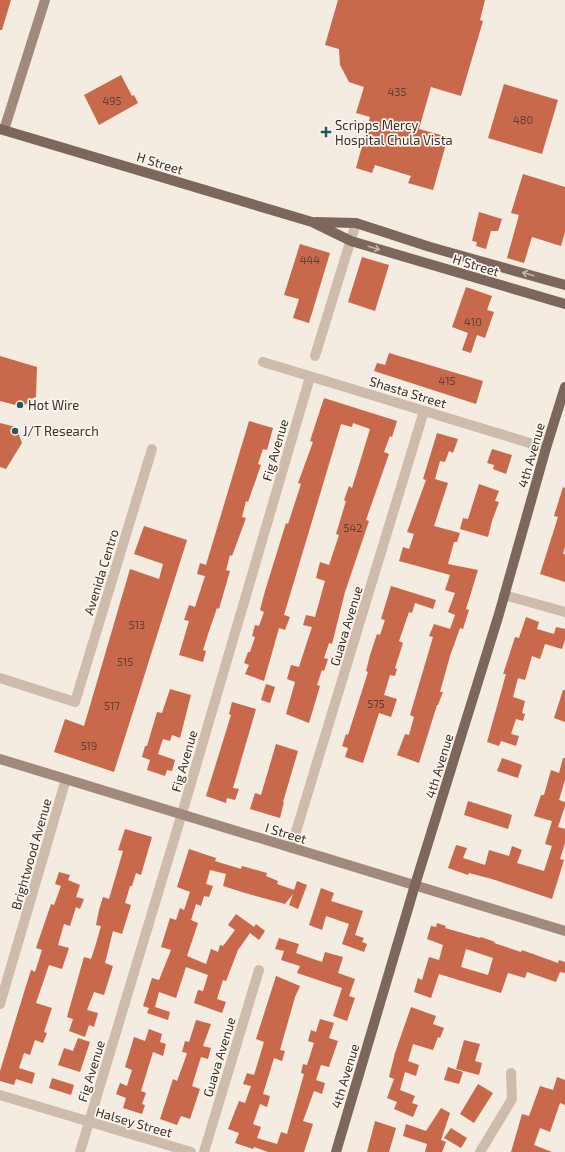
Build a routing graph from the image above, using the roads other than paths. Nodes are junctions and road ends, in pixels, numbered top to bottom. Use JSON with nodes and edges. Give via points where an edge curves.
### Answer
{"nodes":[{"id":1,"x":45,"y":0,"type":"edge"},
{"id":2,"x":2,"y":130,"type":"edge"},
{"id":3,"x":312,"y":222,"type":"junction"},
{"id":4,"x":356,"y":223,"type":"junction"},
{"id":5,"x":351,"y":241,"type":"junction"},
{"id":6,"x":565,"y":285,"type":"edge"},
{"id":7,"x":565,"y":304,"type":"edge"},
{"id":8,"x":315,"y":356,"type":"dead end"},
{"id":9,"x":263,"y":362,"type":"dead end"},
{"id":10,"x":310,"y":377,"type":"junction"},
{"id":11,"x":565,"y":387,"type":"edge"},
{"id":12,"x":424,"y":411,"type":"junction"},
{"id":13,"x":546,"y":448,"type":"junction"},
{"id":14,"x":152,"y":449,"type":"dead end"},
{"id":15,"x":504,"y":595,"type":"junction"},
{"id":16,"x":565,"y":612,"type":"edge"},
{"id":17,"x":0,"y":678,"type":"edge"},
{"id":18,"x":0,"y":759,"type":"edge"},
{"id":19,"x":66,"y":779,"type":"junction"},
{"id":20,"x":181,"y":815,"type":"junction"},
{"id":21,"x":291,"y":848,"type":"junction"},
{"id":22,"x":415,"y":885,"type":"junction"},
{"id":23,"x":565,"y":931,"type":"edge"},
{"id":24,"x":259,"y":970,"type":"dead end"},
{"id":25,"x":0,"y":1004,"type":"edge"},
{"id":26,"x":511,"y":1073,"type":"dead end"},
{"id":27,"x":0,"y":1095,"type":"edge"},
{"id":28,"x":89,"y":1122,"type":"junction"},
{"id":29,"x":80,"y":1152,"type":"edge"},
{"id":30,"x":191,"y":1152,"type":"edge"},
{"id":31,"x":204,"y":1152,"type":"edge"},
{"id":32,"x":336,"y":1152,"type":"edge"},
{"id":33,"x":480,"y":1152,"type":"edge"}],
"edges":[{"from":1,"to":2,"type":"street"},
{"from":2,"to":3,"type":"main road","name":"H Street"},
{"from":3,"to":4,"type":"main road","name":"H Street"},
{"from":3,"to":5,"type":"main road","name":"H Street"},
{"from":4,"to":5,"type":"street"},
{"from":6,"to":4,"type":"main road","name":"H Street","one_way":true},
{"from":5,"to":7,"type":"main road","name":"H Street","one_way":true},
{"from":5,"to":8,"type":"street"},
{"from":9,"to":10,"type":"street","name":"Shasta Street"},
{"from":10,"to":12,"type":"street","name":"Shasta Street"},
{"from":10,"to":20,"type":"street","name":"Fig Avenue"},
{"from":11,"to":13,"type":"main road","name":"4th Avenue"},
{"from":12,"to":13,"type":"street","name":"Shasta Street"},
{"from":12,"to":21,"type":"street","name":"Guava Avenue"},
{"from":13,"to":15,"type":"main road","name":"4th Avenue"},
{"from":14,"to":17,"type":"street","name":"Avenida Centro","via":[[75,702]]},
{"from":15,"to":16,"type":"street"},
{"from":15,"to":22,"type":"main road","name":"4th Avenue"},
{"from":18,"to":19,"type":"street","name":"I Street"},
{"from":19,"to":20,"type":"street","name":"I Street"},
{"from":19,"to":25,"type":"street","name":"Brightwood Avenue"},
{"from":20,"to":21,"type":"street","name":"I Street"},
{"from":20,"to":28,"type":"street","name":"Fig Avenue"},
{"from":21,"to":22,"type":"street","name":"I Street"},
{"from":22,"to":23,"type":"street","name":"I Street"},
{"from":22,"to":32,"type":"main road","name":"4th Avenue"},
{"from":24,"to":31,"type":"street","name":"Guava Avenue"},
{"from":26,"to":33,"type":"street","via":[[512,1099]]},
{"from":27,"to":28,"type":"street","name":"Halsey Street"},
{"from":28,"to":29,"type":"street","name":"Fig Avenue"},
{"from":28,"to":30,"type":"street","name":"Halsey Street"}]}
